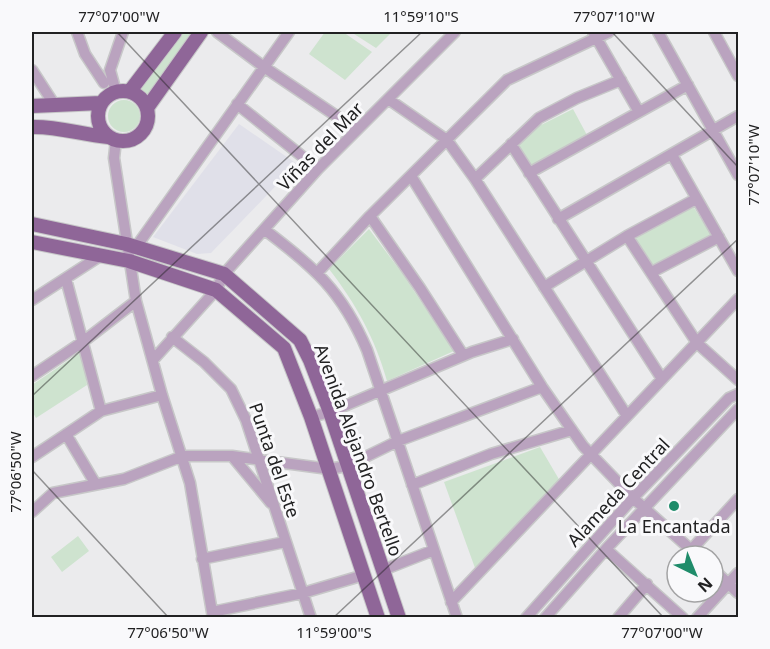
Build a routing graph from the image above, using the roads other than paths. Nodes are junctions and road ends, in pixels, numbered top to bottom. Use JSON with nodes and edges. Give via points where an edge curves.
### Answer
{"nodes":[{"id":1,"x":77,"y":32,"type":"edge"},
{"id":2,"x":123,"y":32,"type":"edge"},
{"id":3,"x":175,"y":32,"type":"edge"},
{"id":4,"x":201,"y":32,"type":"edge"},
{"id":5,"x":217,"y":32,"type":"edge"},
{"id":6,"x":289,"y":32,"type":"edge"},
{"id":7,"x":455,"y":32,"type":"edge"},
{"id":8,"x":609,"y":32,"type":"edge"},
{"id":9,"x":658,"y":32,"type":"edge"},
{"id":10,"x":714,"y":32,"type":"edge"},
{"id":11,"x":595,"y":34,"type":"edge"},
{"id":12,"x":264,"y":68,"type":"junction"},
{"id":13,"x":110,"y":70,"type":"junction"},
{"id":14,"x":32,"y":72,"type":"edge"},
{"id":15,"x":738,"y":76,"type":"edge"},
{"id":16,"x":621,"y":80,"type":"junction"},
{"id":17,"x":104,"y":83,"type":"junction"},
{"id":18,"x":688,"y":85,"type":"junction"},
{"id":19,"x":123,"y":92,"type":"junction"},
{"id":20,"x":388,"y":99,"type":"junction"},
{"id":21,"x":101,"y":103,"type":"junction"},
{"id":22,"x":54,"y":104,"type":"junction"},
{"id":23,"x":237,"y":104,"type":"junction"},
{"id":24,"x":32,"y":105,"type":"edge"},
{"id":25,"x":147,"y":108,"type":"junction"},
{"id":26,"x":639,"y":112,"type":"junction"},
{"id":27,"x":738,"y":116,"type":"edge"},
{"id":28,"x":32,"y":127,"type":"edge"},
{"id":29,"x":66,"y":130,"type":"junction"},
{"id":30,"x":357,"y":130,"type":"junction"},
{"id":31,"x":714,"y":131,"type":"junction"},
{"id":32,"x":32,"y":135,"type":"edge"},
{"id":33,"x":112,"y":139,"type":"junction"},
{"id":34,"x":447,"y":140,"type":"junction"},
{"id":35,"x":511,"y":144,"type":"junction"},
{"id":36,"x":672,"y":155,"type":"junction"},
{"id":37,"x":318,"y":169,"type":"junction"},
{"id":38,"x":529,"y":173,"type":"junction"},
{"id":39,"x":411,"y":176,"type":"junction"},
{"id":40,"x":738,"y":176,"type":"edge"},
{"id":41,"x":475,"y":179,"type":"junction"},
{"id":42,"x":696,"y":199,"type":"junction"},
{"id":43,"x":370,"y":216,"type":"junction"},
{"id":44,"x":558,"y":219,"type":"junction"},
{"id":45,"x":32,"y":224,"type":"edge"},
{"id":46,"x":265,"y":230,"type":"junction"},
{"id":47,"x":627,"y":236,"type":"junction"},
{"id":48,"x":719,"y":237,"type":"junction"},
{"id":49,"x":32,"y":242,"type":"edge"},
{"id":50,"x":131,"y":246,"type":"junction"},
{"id":51,"x":100,"y":256,"type":"junction"},
{"id":52,"x":129,"y":261,"type":"junction"},
{"id":53,"x":585,"y":261,"type":"junction"},
{"id":54,"x":738,"y":271,"type":"edge"},
{"id":55,"x":318,"y":272,"type":"junction"},
{"id":56,"x":652,"y":272,"type":"junction"},
{"id":57,"x":225,"y":274,"type":"junction"},
{"id":58,"x":66,"y":279,"type":"junction"},
{"id":59,"x":544,"y":287,"type":"junction"},
{"id":60,"x":216,"y":290,"type":"junction"},
{"id":61,"x":738,"y":299,"type":"edge"},
{"id":62,"x":32,"y":300,"type":"edge"},
{"id":63,"x":136,"y":301,"type":"junction"},
{"id":64,"x":172,"y":337,"type":"junction"},
{"id":65,"x":513,"y":339,"type":"junction"},
{"id":66,"x":84,"y":341,"type":"junction"},
{"id":67,"x":697,"y":343,"type":"junction"},
{"id":68,"x":463,"y":355,"type":"junction"},
{"id":69,"x":153,"y":360,"type":"junction"},
{"id":70,"x":32,"y":376,"type":"edge"},
{"id":71,"x":662,"y":379,"type":"junction"},
{"id":72,"x":738,"y":380,"type":"edge"},
{"id":73,"x":542,"y":387,"type":"junction"},
{"id":74,"x":381,"y":390,"type":"junction"},
{"id":75,"x":738,"y":394,"type":"edge"},
{"id":76,"x":162,"y":395,"type":"junction"},
{"id":77,"x":738,"y":409,"type":"edge"},
{"id":78,"x":101,"y":411,"type":"junction"},
{"id":79,"x":330,"y":412,"type":"junction"},
{"id":80,"x":627,"y":416,"type":"junction"},
{"id":81,"x":311,"y":417,"type":"junction"},
{"id":82,"x":572,"y":430,"type":"junction"},
{"id":83,"x":66,"y":434,"type":"junction"},
{"id":84,"x":398,"y":441,"type":"junction"},
{"id":85,"x":183,"y":456,"type":"junction"},
{"id":86,"x":232,"y":456,"type":"junction"},
{"id":87,"x":591,"y":456,"type":"junction"},
{"id":88,"x":32,"y":457,"type":"edge"},
{"id":89,"x":259,"y":459,"type":"junction"},
{"id":90,"x":347,"y":466,"type":"junction"},
{"id":91,"x":328,"y":469,"type":"junction"},
{"id":92,"x":95,"y":483,"type":"junction"},
{"id":93,"x":412,"y":485,"type":"junction"},
{"id":94,"x":633,"y":498,"type":"junction"},
{"id":95,"x":738,"y":499,"type":"edge"},
{"id":96,"x":276,"y":508,"type":"junction"},
{"id":97,"x":645,"y":508,"type":"junction"},
{"id":98,"x":32,"y":512,"type":"edge"},
{"id":99,"x":285,"y":542,"type":"junction"},
{"id":100,"x":685,"y":544,"type":"edge"},
{"id":101,"x":702,"y":544,"type":"edge"},
{"id":102,"x":606,"y":549,"type":"junction"},
{"id":103,"x":434,"y":550,"type":"junction"},
{"id":104,"x":202,"y":559,"type":"junction"},
{"id":105,"x":383,"y":570,"type":"junction"},
{"id":106,"x":738,"y":573,"type":"edge"},
{"id":107,"x":364,"y":575,"type":"junction"},
{"id":108,"x":725,"y":580,"type":"edge"},
{"id":109,"x":729,"y":583,"type":"junction"},
{"id":110,"x":647,"y":584,"type":"junction"},
{"id":111,"x":303,"y":593,"type":"junction"},
{"id":112,"x":738,"y":593,"type":"edge"},
{"id":113,"x":451,"y":602,"type":"junction"},
{"id":114,"x":212,"y":615,"type":"edge"},
{"id":115,"x":311,"y":618,"type":"edge"},
{"id":116,"x":378,"y":618,"type":"edge"},
{"id":117,"x":399,"y":618,"type":"edge"},
{"id":118,"x":457,"y":618,"type":"edge"},
{"id":119,"x":526,"y":618,"type":"edge"},
{"id":120,"x":545,"y":618,"type":"edge"},
{"id":121,"x":618,"y":618,"type":"edge"},
{"id":122,"x":683,"y":618,"type":"edge"},
{"id":123,"x":697,"y":618,"type":"edge"}],
"edges":[{"from":1,"to":17,"type":"street","via":[[85,54]]},
{"from":2,"to":13,"type":"street"},
{"from":3,"to":19,"type":"main road"},
{"from":4,"to":25,"type":"main road"},
{"from":5,"to":12,"type":"street"},
{"from":6,"to":12,"type":"street"},
{"from":7,"to":20,"type":"street","name":"Viñas del Mar"},
{"from":8,"to":11,"type":"street"},
{"from":9,"to":18,"type":"street"},
{"from":10,"to":15,"type":"street"},
{"from":11,"to":16,"type":"street"},
{"from":11,"to":34,"type":"street","via":[[507,80]]},
{"from":12,"to":23,"type":"street"},
{"from":12,"to":30,"type":"street"},
{"from":13,"to":17,"type":"street"},
{"from":13,"to":19,"type":"street"},
{"from":14,"to":22,"type":"street"},
{"from":16,"to":26,"type":"street"},
{"from":16,"to":35,"type":"street","via":[[539,118]]},
{"from":17,"to":21,"type":"street"},
{"from":18,"to":26,"type":"street"},
{"from":18,"to":31,"type":"street"},
{"from":19,"to":21,"type":"main road","via":[[108,95]]},
{"from":19,"to":25,"type":"main road","via":[[139,96]]},
{"from":20,"to":30,"type":"street","name":"Viñas del Mar"},
{"from":20,"to":34,"type":"street"},
{"from":21,"to":22,"type":"main road"},
{"from":21,"to":33,"type":"main road","via":[[98,121]]},
{"from":22,"to":24,"type":"main road"},
{"from":23,"to":37,"type":"street"},
{"from":23,"to":50,"type":"street"},
{"from":25,"to":33,"type":"main road","via":[[143,132],[130,140]]},
{"from":26,"to":38,"type":"street"},
{"from":27,"to":31,"type":"street"},
{"from":28,"to":29,"type":"main road"},
{"from":29,"to":32,"type":"street"},
{"from":29,"to":33,"type":"main road"},
{"from":30,"to":37,"type":"street","name":"Viñas del Mar"},
{"from":31,"to":36,"type":"street"},
{"from":31,"to":40,"type":"street"},
{"from":33,"to":50,"type":"street"},
{"from":34,"to":39,"type":"street"},
{"from":34,"to":41,"type":"street"},
{"from":35,"to":38,"type":"street"},
{"from":35,"to":41,"type":"street"},
{"from":36,"to":42,"type":"street"},
{"from":36,"to":44,"type":"street"},
{"from":37,"to":46,"type":"street","name":"Viñas del Mar"},
{"from":38,"to":44,"type":"street"},
{"from":39,"to":43,"type":"street"},
{"from":39,"to":65,"type":"street"},
{"from":41,"to":59,"type":"street"},
{"from":42,"to":47,"type":"street"},
{"from":42,"to":48,"type":"street"},
{"from":43,"to":55,"type":"street"},
{"from":43,"to":68,"type":"street"},
{"from":44,"to":53,"type":"street"},
{"from":45,"to":50,"type":"main road","name":"Avenida Alejandro Bertello"},
{"from":46,"to":55,"type":"street"},
{"from":46,"to":57,"type":"street","name":"Viñas del Mar"},
{"from":47,"to":53,"type":"street"},
{"from":47,"to":56,"type":"street"},
{"from":48,"to":54,"type":"street"},
{"from":48,"to":56,"type":"street"},
{"from":49,"to":51,"type":"main road","name":"Avenida Alejandro Bertello"},
{"from":50,"to":52,"type":"street"},
{"from":50,"to":57,"type":"main road","name":"Avenida Alejandro Bertello"},
{"from":51,"to":52,"type":"main road","name":"Avenida Alejandro Bertello"},
{"from":51,"to":58,"type":"street"},
{"from":52,"to":60,"type":"main road","name":"Avenida Alejandro Bertello"},
{"from":52,"to":63,"type":"street"},
{"from":53,"to":59,"type":"street"},
{"from":53,"to":71,"type":"street"},
{"from":55,"to":74,"type":"street","via":[[357,326]]},
{"from":56,"to":67,"type":"street"},
{"from":57,"to":60,"type":"street","name":"Viñas del Mar"},
{"from":57,"to":79,"type":"main road","name":"Avenida Alejandro Bertello","via":[[300,340]]},
{"from":58,"to":62,"type":"street"},
{"from":58,"to":66,"type":"street"},
{"from":59,"to":80,"type":"street"},
{"from":60,"to":64,"type":"street","name":"Viñas del Mar"},
{"from":60,"to":81,"type":"main road","name":"Avenida Alejandro Bertello","via":[[284,348]]},
{"from":61,"to":67,"type":"street"},
{"from":63,"to":66,"type":"street"},
{"from":63,"to":69,"type":"street"},
{"from":64,"to":69,"type":"street","name":"Viñas del Mar"},
{"from":64,"to":89,"type":"street","name":"Punta del Este","via":[[231,389]]},
{"from":65,"to":68,"type":"street"},
{"from":65,"to":73,"type":"street"},
{"from":66,"to":70,"type":"street"},
{"from":66,"to":78,"type":"street"},
{"from":67,"to":71,"type":"street"},
{"from":67,"to":72,"type":"street"},
{"from":68,"to":74,"type":"street"},
{"from":69,"to":76,"type":"street"},
{"from":71,"to":80,"type":"street"},
{"from":73,"to":82,"type":"street"},
{"from":73,"to":84,"type":"street"},
{"from":74,"to":79,"type":"street"},
{"from":74,"to":84,"type":"street"},
{"from":75,"to":94,"type":"street","name":"Alameda Central","via":[[729,398]]},
{"from":76,"to":78,"type":"street"},
{"from":76,"to":85,"type":"street"},
{"from":77,"to":97,"type":"street","name":"Alameda Central"},
{"from":78,"to":83,"type":"street"},
{"from":79,"to":81,"type":"street"},
{"from":79,"to":90,"type":"main road","name":"Avenida Alejandro Bertello"},
{"from":80,"to":87,"type":"street"},
{"from":81,"to":91,"type":"main road","name":"Avenida Alejandro Bertello"},
{"from":82,"to":87,"type":"street"},
{"from":82,"to":93,"type":"street","via":[[491,454]]},
{"from":83,"to":88,"type":"street"},
{"from":83,"to":92,"type":"street"},
{"from":84,"to":90,"type":"street"},
{"from":84,"to":93,"type":"street"},
{"from":85,"to":86,"type":"street"},
{"from":85,"to":92,"type":"street","via":[[124,478]]},
{"from":85,"to":104,"type":"street"},
{"from":86,"to":89,"type":"street"},
{"from":86,"to":96,"type":"street"},
{"from":87,"to":94,"type":"street"},
{"from":87,"to":113,"type":"street"},
{"from":89,"to":91,"type":"street"},
{"from":89,"to":96,"type":"street","name":"Punta del Este"},
{"from":90,"to":91,"type":"street"},
{"from":90,"to":105,"type":"main road","name":"Avenida Alejandro Bertello"},
{"from":91,"to":107,"type":"main road","name":"Avenida Alejandro Bertello"},
{"from":92,"to":98,"type":"street","via":[[53,493]]},
{"from":93,"to":103,"type":"street"},
{"from":94,"to":97,"type":"street"},
{"from":94,"to":119,"type":"street","name":"Alameda Central"},
{"from":95,"to":101,"type":"street"},
{"from":96,"to":99,"type":"street","name":"Punta del Este"},
{"from":97,"to":100,"type":"street"},
{"from":97,"to":102,"type":"street","name":"Alameda Central"},
{"from":99,"to":104,"type":"street"},
{"from":99,"to":111,"type":"street","name":"Punta del Este"},
{"from":102,"to":110,"type":"street"},
{"from":102,"to":120,"type":"street","name":"Alameda Central"},
{"from":103,"to":105,"type":"street"},
{"from":103,"to":113,"type":"street"},
{"from":104,"to":114,"type":"street"},
{"from":105,"to":117,"type":"main road","name":"Avenida Alejandro Bertello"},
{"from":106,"to":109,"type":"street"},
{"from":107,"to":111,"type":"street"},
{"from":107,"to":116,"type":"main road","name":"Avenida Alejandro Bertello"},
{"from":108,"to":109,"type":"street"},
{"from":109,"to":112,"type":"street"},
{"from":109,"to":123,"type":"street"},
{"from":110,"to":121,"type":"street"},
{"from":110,"to":122,"type":"street"},
{"from":111,"to":114,"type":"street"},
{"from":111,"to":115,"type":"street","name":"Punta del Este"},
{"from":113,"to":118,"type":"street"}]}
